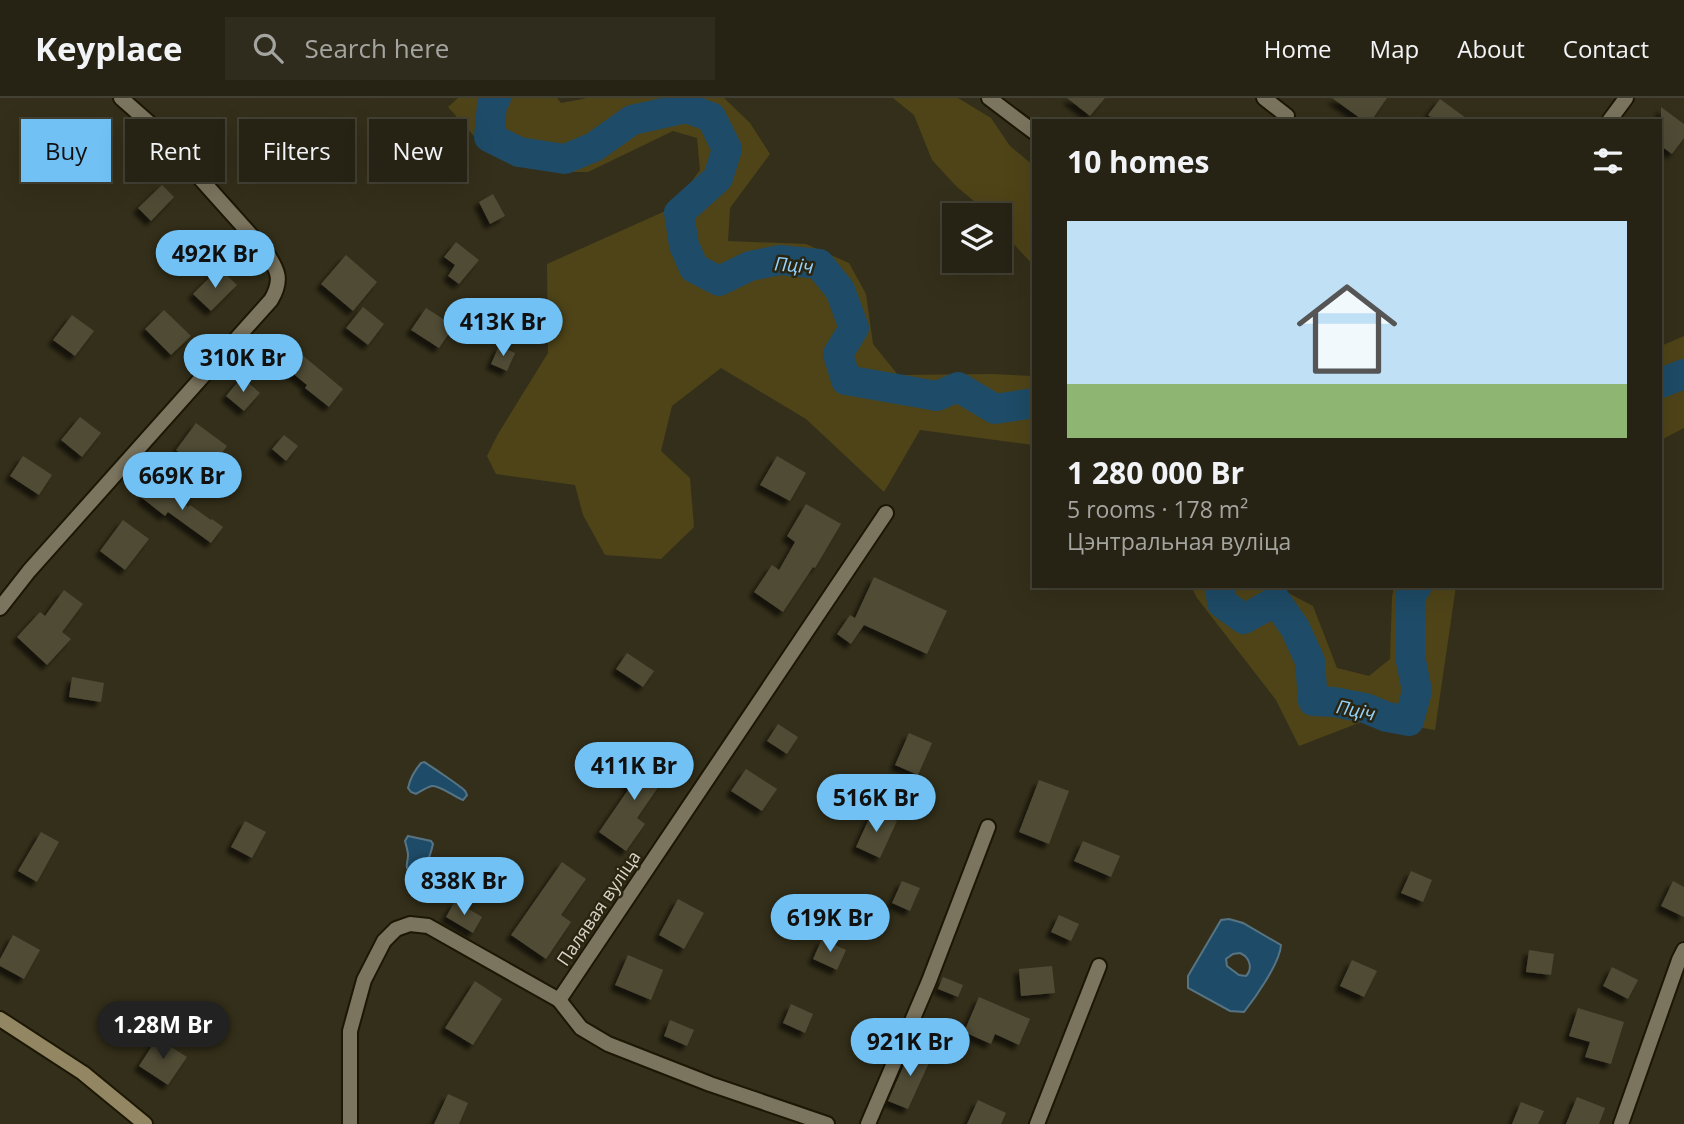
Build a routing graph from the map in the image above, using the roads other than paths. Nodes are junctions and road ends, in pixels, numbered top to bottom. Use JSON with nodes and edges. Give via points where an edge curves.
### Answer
{"nodes":[{"id":1,"x":121,"y":98,"type":"edge"},
{"id":2,"x":989,"y":98,"type":"edge"},
{"id":3,"x":1264,"y":98,"type":"edge"},
{"id":4,"x":1626,"y":98,"type":"edge"},
{"id":5,"x":1287,"y":116,"type":"dead end"},
{"id":6,"x":1610,"y":119,"type":"edge"},
{"id":7,"x":1032,"y":130,"type":"edge"},
{"id":8,"x":886,"y":513,"type":"dead end"},
{"id":9,"x":0,"y":608,"type":"edge"},
{"id":10,"x":988,"y":827,"type":"dead end"},
{"id":11,"x":1684,"y":950,"type":"edge"},
{"id":12,"x":1100,"y":966,"type":"dead end"},
{"id":13,"x":559,"y":1000,"type":"junction"},
{"id":14,"x":0,"y":1019,"type":"edge"},
{"id":15,"x":145,"y":1124,"type":"edge"},
{"id":16,"x":350,"y":1124,"type":"edge"},
{"id":17,"x":827,"y":1124,"type":"edge"},
{"id":18,"x":868,"y":1124,"type":"edge"},
{"id":19,"x":1037,"y":1124,"type":"edge"},
{"id":20,"x":1621,"y":1124,"type":"edge"}],
"edges":[{"from":1,"to":9,"type":"street","via":[[155,128],[266,252],[279,277],[278,290]]},
{"from":2,"to":7,"type":"street"},
{"from":3,"to":5,"type":"street"},
{"from":4,"to":6,"type":"street"},
{"from":8,"to":13,"type":"street","name":"Палявая вуліца"},
{"from":10,"to":18,"type":"street"},
{"from":11,"to":20,"type":"street"},
{"from":12,"to":19,"type":"street"},
{"from":13,"to":16,"type":"street","via":[[428,926],[410,924],[396,929],[384,941],[364,980],[349,1031]]},
{"from":13,"to":17,"type":"street","via":[[581,1028],[608,1044]]},
{"from":14,"to":15,"type":"main road","via":[[83,1073]]}]}
